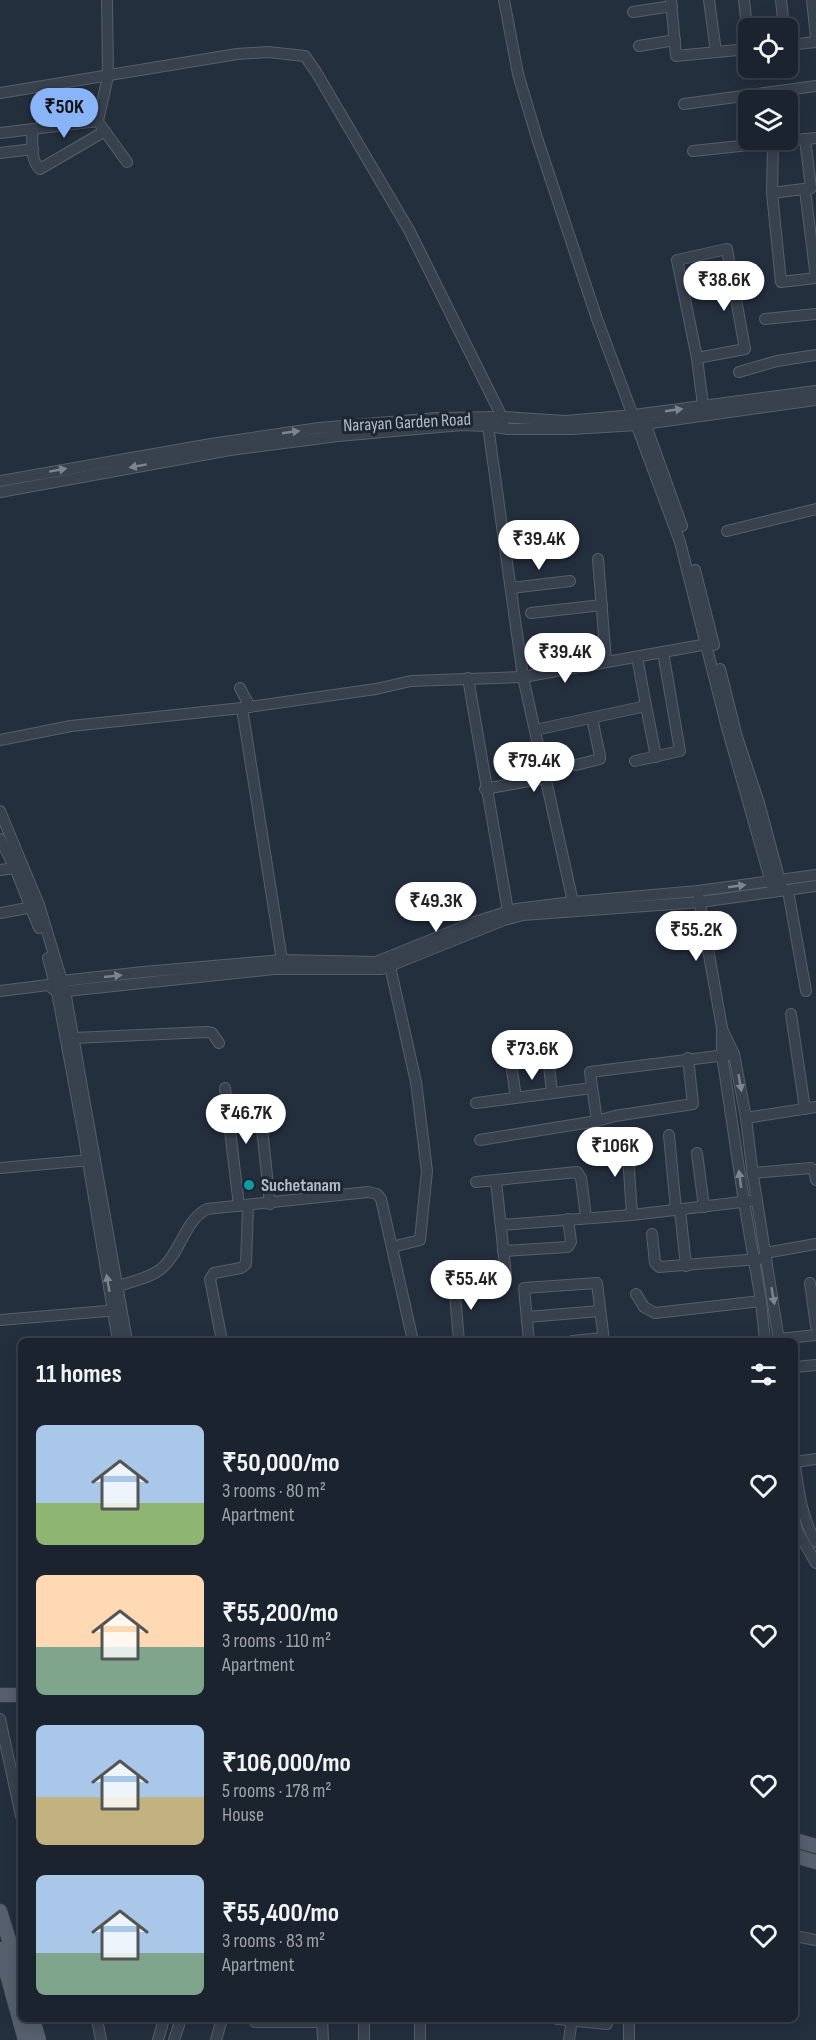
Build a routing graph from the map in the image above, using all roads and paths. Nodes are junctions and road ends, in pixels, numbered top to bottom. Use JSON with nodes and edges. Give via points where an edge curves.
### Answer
{"nodes":[{"id":1,"x":107,"y":0,"type":"edge"},
{"id":2,"x":504,"y":0,"type":"edge"},
{"id":3,"x":709,"y":0,"type":"edge"},
{"id":4,"x":744,"y":0,"type":"edge"},
{"id":5,"x":780,"y":0,"type":"edge"},
{"id":6,"x":812,"y":0,"type":"edge"},
{"id":7,"x":672,"y":3,"type":"edge"},
{"id":8,"x":633,"y":12,"type":"dead end"},
{"id":9,"x":746,"y":18,"type":"edge"},
{"id":10,"x":783,"y":18,"type":"edge"},
{"id":11,"x":816,"y":38,"type":"edge"},
{"id":12,"x":675,"y":40,"type":"junction"},
{"id":13,"x":816,"y":42,"type":"edge"},
{"id":14,"x":798,"y":44,"type":"edge"},
{"id":15,"x":639,"y":46,"type":"dead end"},
{"id":16,"x":738,"y":50,"type":"edge"},
{"id":17,"x":716,"y":52,"type":"junction"},
{"id":18,"x":108,"y":76,"type":"junction"},
{"id":19,"x":816,"y":86,"type":"edge"},
{"id":20,"x":0,"y":93,"type":"edge"},
{"id":21,"x":684,"y":104,"type":"dead end"},
{"id":22,"x":98,"y":121,"type":"junction"},
{"id":23,"x":32,"y":130,"type":"junction"},
{"id":24,"x":105,"y":131,"type":"junction"},
{"id":25,"x":0,"y":133,"type":"edge"},
{"id":26,"x":811,"y":138,"type":"edge"},
{"id":27,"x":738,"y":146,"type":"edge"},
{"id":28,"x":33,"y":149,"type":"junction"},
{"id":29,"x":773,"y":150,"type":"edge"},
{"id":30,"x":693,"y":151,"type":"dead end"},
{"id":31,"x":0,"y":153,"type":"edge"},
{"id":32,"x":127,"y":162,"type":"dead end"},
{"id":33,"x":811,"y":189,"type":"edge"},
{"id":34,"x":772,"y":193,"type":"junction"},
{"id":35,"x":816,"y":278,"type":"edge"},
{"id":36,"x":816,"y":314,"type":"edge"},
{"id":37,"x":765,"y":319,"type":"dead end"},
{"id":38,"x":816,"y":355,"type":"edge"},
{"id":39,"x":697,"y":358,"type":"junction"},
{"id":40,"x":739,"y":372,"type":"dead end"},
{"id":41,"x":816,"y":391,"type":"edge"},
{"id":42,"x":816,"y":400,"type":"edge"},
{"id":43,"x":704,"y":411,"type":"junction"},
{"id":44,"x":502,"y":417,"type":"junction"},
{"id":45,"x":639,"y":419,"type":"junction"},
{"id":46,"x":488,"y":426,"type":"junction"},
{"id":47,"x":508,"y":429,"type":"junction"},
{"id":48,"x":0,"y":481,"type":"edge"},
{"id":49,"x":0,"y":492,"type":"edge"},
{"id":50,"x":816,"y":509,"type":"edge"},
{"id":51,"x":727,"y":531,"type":"dead end"},
{"id":52,"x":598,"y":560,"type":"dead end"},
{"id":53,"x":570,"y":581,"type":"dead end"},
{"id":54,"x":511,"y":588,"type":"junction"},
{"id":55,"x":602,"y":605,"type":"junction"},
{"id":56,"x":531,"y":613,"type":"dead end"},
{"id":57,"x":710,"y":643,"type":"junction"},
{"id":58,"x":605,"y":645,"type":"junction"},
{"id":59,"x":663,"y":652,"type":"junction"},
{"id":60,"x":537,"y":653,"type":"dead end"},
{"id":61,"x":637,"y":657,"type":"junction"},
{"id":62,"x":606,"y":662,"type":"junction"},
{"id":63,"x":523,"y":677,"type":"junction"},
{"id":64,"x":468,"y":678,"type":"junction"},
{"id":65,"x":240,"y":688,"type":"dead end"},
{"id":66,"x":646,"y":706,"type":"junction"},
{"id":67,"x":246,"y":708,"type":"junction"},
{"id":68,"x":592,"y":718,"type":"junction"},
{"id":69,"x":535,"y":730,"type":"junction"},
{"id":70,"x":0,"y":740,"type":"edge"},
{"id":71,"x":656,"y":757,"type":"junction"},
{"id":72,"x":635,"y":761,"type":"dead end"},
{"id":73,"x":576,"y":765,"type":"dead end"},
{"id":74,"x":545,"y":778,"type":"junction"},
{"id":75,"x":485,"y":789,"type":"junction"},
{"id":76,"x":0,"y":811,"type":"edge"},
{"id":77,"x":0,"y":839,"type":"edge"},
{"id":78,"x":15,"y":868,"type":"junction"},
{"id":79,"x":0,"y":870,"type":"edge"},
{"id":80,"x":816,"y":875,"type":"edge"},
{"id":81,"x":816,"y":886,"type":"edge"},
{"id":82,"x":779,"y":887,"type":"junction"},
{"id":83,"x":699,"y":897,"type":"junction"},
{"id":84,"x":573,"y":902,"type":"junction"},
{"id":85,"x":35,"y":906,"type":"junction"},
{"id":86,"x":508,"y":911,"type":"junction"},
{"id":87,"x":0,"y":913,"type":"edge"},
{"id":88,"x":282,"y":960,"type":"junction"},
{"id":89,"x":389,"y":963,"type":"junction"},
{"id":90,"x":57,"y":986,"type":"junction"},
{"id":91,"x":0,"y":991,"type":"edge"},
{"id":92,"x":806,"y":991,"type":"dead end"},
{"id":93,"x":791,"y":1014,"type":"dead end"},
{"id":94,"x":722,"y":1028,"type":"junction"},
{"id":95,"x":546,"y":1037,"type":"dead end"},
{"id":96,"x":74,"y":1038,"type":"junction"},
{"id":97,"x":508,"y":1042,"type":"dead end"},
{"id":98,"x":219,"y":1043,"type":"dead end"},
{"id":99,"x":734,"y":1054,"type":"junction"},
{"id":100,"x":722,"y":1055,"type":"junction"},
{"id":101,"x":688,"y":1058,"type":"junction"},
{"id":102,"x":225,"y":1088,"type":"dead end"},
{"id":103,"x":592,"y":1088,"type":"junction"},
{"id":104,"x":552,"y":1093,"type":"junction"},
{"id":105,"x":516,"y":1098,"type":"junction"},
{"id":106,"x":259,"y":1100,"type":"dead end"},
{"id":107,"x":476,"y":1103,"type":"dead end"},
{"id":108,"x":810,"y":1108,"type":"edge"},
{"id":109,"x":746,"y":1118,"type":"junction"},
{"id":110,"x":597,"y":1121,"type":"junction"},
{"id":111,"x":669,"y":1135,"type":"dead end"},
{"id":112,"x":480,"y":1140,"type":"dead end"},
{"id":113,"x":627,"y":1140,"type":"dead end"},
{"id":114,"x":697,"y":1153,"type":"dead end"},
{"id":115,"x":90,"y":1160,"type":"junction"},
{"id":116,"x":0,"y":1168,"type":"edge"},
{"id":117,"x":752,"y":1173,"type":"junction"},
{"id":118,"x":496,"y":1180,"type":"junction"},
{"id":119,"x":816,"y":1180,"type":"edge"},
{"id":120,"x":476,"y":1182,"type":"dead end"},
{"id":121,"x":757,"y":1201,"type":"junction"},
{"id":122,"x":744,"y":1202,"type":"junction"},
{"id":123,"x":270,"y":1204,"type":"junction"},
{"id":124,"x":243,"y":1206,"type":"junction"},
{"id":125,"x":704,"y":1207,"type":"junction"},
{"id":126,"x":678,"y":1210,"type":"junction"},
{"id":127,"x":632,"y":1215,"type":"junction"},
{"id":128,"x":585,"y":1217,"type":"junction"},
{"id":129,"x":568,"y":1219,"type":"junction"},
{"id":130,"x":501,"y":1225,"type":"junction"},
{"id":131,"x":652,"y":1234,"type":"dead end"},
{"id":132,"x":816,"y":1244,"type":"edge"},
{"id":133,"x":392,"y":1247,"type":"junction"},
{"id":134,"x":503,"y":1251,"type":"junction"},
{"id":135,"x":766,"y":1255,"type":"junction"},
{"id":136,"x":754,"y":1260,"type":"junction"},
{"id":137,"x":686,"y":1266,"type":"junction"},
{"id":138,"x":506,"y":1275,"type":"dead end"},
{"id":139,"x":454,"y":1283,"type":"dead end"},
{"id":140,"x":810,"y":1283,"type":"dead end"},
{"id":141,"x":119,"y":1286,"type":"junction"},
{"id":142,"x":636,"y":1294,"type":"dead end"},
{"id":143,"x":760,"y":1301,"type":"junction"},
{"id":144,"x":117,"y":1310,"type":"junction"},
{"id":145,"x":600,"y":1311,"type":"junction"},
{"id":146,"x":527,"y":1317,"type":"junction"},
{"id":147,"x":0,"y":1320,"type":"edge"},
{"id":148,"x":816,"y":1326,"type":"edge"},
{"id":149,"x":816,"y":1335,"type":"edge"},
{"id":150,"x":118,"y":1338,"type":"edge"},
{"id":151,"x":126,"y":1338,"type":"edge"},
{"id":152,"x":221,"y":1338,"type":"edge"},
{"id":153,"x":412,"y":1338,"type":"edge"},
{"id":154,"x":459,"y":1338,"type":"edge"},
{"id":155,"x":529,"y":1338,"type":"edge"},
{"id":156,"x":603,"y":1338,"type":"edge"},
{"id":157,"x":765,"y":1338,"type":"edge"},
{"id":158,"x":779,"y":1338,"type":"edge"},
{"id":159,"x":794,"y":1338,"type":"edge"},
{"id":160,"x":816,"y":1365,"type":"edge"},
{"id":161,"x":798,"y":1367,"type":"edge"},
{"id":162,"x":816,"y":1460,"type":"edge"},
{"id":163,"x":798,"y":1463,"type":"edge"},
{"id":164,"x":798,"y":1483,"type":"edge"},
{"id":165,"x":799,"y":1527,"type":"edge"},
{"id":166,"x":816,"y":1542,"type":"edge"},
{"id":167,"x":816,"y":1563,"type":"edge"},
{"id":168,"x":0,"y":1719,"type":"edge"},
{"id":169,"x":18,"y":1802,"type":"edge"},
{"id":170,"x":798,"y":1841,"type":"edge"},
{"id":171,"x":816,"y":1846,"type":"edge"},
{"id":172,"x":798,"y":1857,"type":"edge"},
{"id":173,"x":816,"y":1862,"type":"edge"},
{"id":174,"x":0,"y":1911,"type":"edge"},
{"id":175,"x":798,"y":1937,"type":"edge"},
{"id":176,"x":816,"y":1940,"type":"edge"},
{"id":177,"x":0,"y":1949,"type":"edge"},
{"id":178,"x":18,"y":1968,"type":"edge"},
{"id":179,"x":18,"y":2015,"type":"edge"},
{"id":180,"x":20,"y":2022,"type":"edge"},
{"id":181,"x":34,"y":2022,"type":"edge"},
{"id":182,"x":98,"y":2022,"type":"edge"},
{"id":183,"x":163,"y":2022,"type":"edge"},
{"id":184,"x":180,"y":2022,"type":"edge"},
{"id":185,"x":221,"y":2022,"type":"edge"},
{"id":186,"x":322,"y":2022,"type":"edge"},
{"id":187,"x":364,"y":2022,"type":"edge"},
{"id":188,"x":420,"y":2022,"type":"edge"},
{"id":189,"x":572,"y":2022,"type":"edge"},
{"id":190,"x":590,"y":2022,"type":"edge"},
{"id":191,"x":629,"y":2022,"type":"edge"},
{"id":192,"x":607,"y":2024,"type":"dead end"},
{"id":193,"x":25,"y":2040,"type":"edge"},
{"id":194,"x":39,"y":2040,"type":"edge"},
{"id":195,"x":101,"y":2040,"type":"edge"},
{"id":196,"x":158,"y":2040,"type":"edge"},
{"id":197,"x":174,"y":2040,"type":"edge"},
{"id":198,"x":216,"y":2040,"type":"edge"},
{"id":199,"x":323,"y":2040,"type":"edge"},
{"id":200,"x":364,"y":2040,"type":"edge"},
{"id":201,"x":420,"y":2040,"type":"edge"},
{"id":202,"x":569,"y":2040,"type":"edge"},
{"id":203,"x":629,"y":2040,"type":"edge"}],
"edges":[{"from":1,"to":18,"type":"street"},
{"from":2,"to":45,"type":"street","via":[[518,74],[537,138],[597,319]]},
{"from":3,"to":17,"type":"street"},
{"from":4,"to":9,"type":"street"},
{"from":5,"to":10,"type":"street"},
{"from":6,"to":11,"type":"street"},
{"from":7,"to":8,"type":"street"},
{"from":7,"to":12,"type":"street"},
{"from":12,"to":15,"type":"street"},
{"from":12,"to":17,"type":"street","via":[[676,56]]},
{"from":13,"to":14,"type":"street"},
{"from":16,"to":17,"type":"street"},
{"from":18,"to":20,"type":"street"},
{"from":18,"to":22,"type":"street"},
{"from":18,"to":44,"type":"street","via":[[237,54],[305,56],[410,230]]},
{"from":19,"to":21,"type":"street"},
{"from":22,"to":23,"type":"street"},
{"from":22,"to":24,"type":"street"},
{"from":23,"to":25,"type":"street"},
{"from":23,"to":28,"type":"street"},
{"from":24,"to":28,"type":"street","via":[[40,169],[35,164]]},
{"from":24,"to":32,"type":"street"},
{"from":26,"to":33,"type":"street"},
{"from":27,"to":30,"type":"street"},
{"from":28,"to":31,"type":"street"},
{"from":29,"to":34,"type":"street"},
{"from":33,"to":34,"type":"street"},
{"from":33,"to":35,"type":"street"},
{"from":34,"to":35,"type":"street","via":[[781,282]]},
{"from":36,"to":37,"type":"street"},
{"from":38,"to":40,"type":"street"},
{"from":39,"to":39,"type":"street","via":[[677,260],[727,249],[745,349]]},
{"from":39,"to":43,"type":"street"},
{"from":41,"to":43,"type":"street","name":"Narayan Garden Road"},
{"from":42,"to":43,"type":"street","name":"Narayan Garden Road"},
{"from":43,"to":45,"type":"street","name":"Narayan Garden Road"},
{"from":44,"to":45,"type":"street","name":"Narayan Garden Road","via":[[566,421]]},
{"from":44,"to":47,"type":"street"},
{"from":48,"to":44,"type":"street","name":"Narayan Garden Road","one_way":true,"via":[[320,428]]},
{"from":45,"to":47,"type":"street","name":"Narayan Garden Road","via":[[572,429]]},
{"from":45,"to":57,"type":"street","via":[[680,519]]},
{"from":46,"to":47,"type":"street","name":"Narayan Garden Road"},
{"from":46,"to":49,"type":"street","name":"Narayan Garden Road","one_way":true,"via":[[360,434],[240,449]]},
{"from":46,"to":54,"type":"street"},
{"from":50,"to":51,"type":"street"},
{"from":52,"to":55,"type":"street"},
{"from":53,"to":54,"type":"street"},
{"from":54,"to":63,"type":"street"},
{"from":55,"to":56,"type":"street"},
{"from":55,"to":58,"type":"street"},
{"from":57,"to":59,"type":"street"},
{"from":57,"to":82,"type":"street","via":[[726,724]]},
{"from":58,"to":60,"type":"street"},
{"from":58,"to":62,"type":"street"},
{"from":59,"to":61,"type":"street"},
{"from":59,"to":71,"type":"street","via":[[680,751]]},
{"from":61,"to":62,"type":"street"},
{"from":61,"to":66,"type":"street"},
{"from":62,"to":63,"type":"street"},
{"from":63,"to":64,"type":"street"},
{"from":63,"to":69,"type":"street"},
{"from":64,"to":67,"type":"street","via":[[411,681]]},
{"from":64,"to":75,"type":"street"},
{"from":65,"to":67,"type":"street"},
{"from":66,"to":68,"type":"street"},
{"from":66,"to":71,"type":"street"},
{"from":67,"to":70,"type":"street","via":[[71,726]]},
{"from":67,"to":88,"type":"street"},
{"from":68,"to":69,"type":"street"},
{"from":68,"to":73,"type":"street","via":[[600,759]]},
{"from":69,"to":74,"type":"street"},
{"from":71,"to":72,"type":"street"},
{"from":74,"to":75,"type":"street"},
{"from":74,"to":84,"type":"street"},
{"from":75,"to":86,"type":"street"},
{"from":76,"to":85,"type":"street"},
{"from":77,"to":78,"type":"street"},
{"from":78,"to":79,"type":"street"},
{"from":78,"to":85,"type":"street"},
{"from":80,"to":82,"type":"street"},
{"from":81,"to":82,"type":"street"},
{"from":82,"to":83,"type":"street"},
{"from":82,"to":92,"type":"street"},
{"from":83,"to":84,"type":"street"},
{"from":83,"to":89,"type":"street","via":[[513,917]]},
{"from":83,"to":94,"type":"street"},
{"from":84,"to":86,"type":"street"},
{"from":85,"to":87,"type":"street"},
{"from":85,"to":90,"type":"street"},
{"from":86,"to":89,"type":"street"},
{"from":88,"to":89,"type":"street"},
{"from":90,"to":88,"type":"street","one_way":true},
{"from":89,"to":90,"type":"street","via":[[375,969],[273,969]]},
{"from":89,"to":133,"type":"street","via":[[416,1082],[427,1171],[420,1240]]},
{"from":90,"to":91,"type":"street"},
{"from":90,"to":96,"type":"street"},
{"from":90,"to":115,"type":"street"},
{"from":93,"to":108,"type":"street"},
{"from":94,"to":99,"type":"street"},
{"from":94,"to":100,"type":"street"},
{"from":95,"to":104,"type":"street"},
{"from":96,"to":98,"type":"street","via":[[207,1032]]},
{"from":96,"to":115,"type":"street"},
{"from":97,"to":105,"type":"street"},
{"from":99,"to":100,"type":"street"},
{"from":99,"to":109,"type":"street","one_way":true},
{"from":100,"to":101,"type":"street"},
{"from":122,"to":100,"type":"street","one_way":true},
{"from":101,"to":103,"type":"street","via":[[590,1071]]},
{"from":101,"to":110,"type":"street","via":[[693,1104]]},
{"from":102,"to":124,"type":"street"},
{"from":103,"to":104,"type":"street"},
{"from":103,"to":110,"type":"street"},
{"from":104,"to":105,"type":"street"},
{"from":105,"to":107,"type":"street"},
{"from":106,"to":123,"type":"street"},
{"from":108,"to":109,"type":"street"},
{"from":109,"to":117,"type":"street"},
{"from":110,"to":112,"type":"street"},
{"from":111,"to":126,"type":"street"},
{"from":113,"to":127,"type":"street"},
{"from":114,"to":125,"type":"street"},
{"from":115,"to":116,"type":"street"},
{"from":115,"to":141,"type":"street"},
{"from":144,"to":115,"type":"street","one_way":true},
{"from":117,"to":119,"type":"street","via":[[810,1168]]},
{"from":117,"to":121,"type":"street"},
{"from":118,"to":120,"type":"street"},
{"from":118,"to":128,"type":"street","via":[[577,1172]]},
{"from":118,"to":130,"type":"street"},
{"from":121,"to":122,"type":"street"},
{"from":121,"to":135,"type":"street"},
{"from":122,"to":125,"type":"street"},
{"from":122,"to":136,"type":"street"},
{"from":123,"to":124,"type":"street"},
{"from":123,"to":133,"type":"street","via":[[377,1194]]},
{"from":124,"to":141,"type":"street","via":[[201,1212],[164,1267]]},
{"from":124,"to":152,"type":"street","via":[[246,1264],[214,1273],[210,1279]]},
{"from":125,"to":126,"type":"street"},
{"from":126,"to":127,"type":"street"},
{"from":126,"to":137,"type":"street"},
{"from":127,"to":128,"type":"street"},
{"from":128,"to":129,"type":"street"},
{"from":129,"to":130,"type":"street"},
{"from":129,"to":134,"type":"street","via":[[568,1247]]},
{"from":130,"to":134,"type":"street"},
{"from":131,"to":137,"type":"street","via":[[656,1265]]},
{"from":132,"to":135,"type":"street"},
{"from":133,"to":153,"type":"street"},
{"from":134,"to":138,"type":"street"},
{"from":135,"to":136,"type":"street"},
{"from":135,"to":158,"type":"street","one_way":true},
{"from":136,"to":137,"type":"street"},
{"from":136,"to":143,"type":"street"},
{"from":139,"to":154,"type":"street"},
{"from":140,"to":148,"type":"street"},
{"from":141,"to":144,"type":"street"},
{"from":142,"to":143,"type":"street","via":[[644,1307],[655,1313]]},
{"from":143,"to":157,"type":"street"},
{"from":144,"to":147,"type":"street"},
{"from":144,"to":150,"type":"street"},
{"from":144,"to":151,"type":"street"},
{"from":145,"to":146,"type":"street"},
{"from":145,"to":146,"type":"street","via":[[597,1283],[524,1288]]},
{"from":145,"to":156,"type":"street"},
{"from":146,"to":155,"type":"street"},
{"from":149,"to":159,"type":"street"},
{"from":160,"to":161,"type":"street"},
{"from":162,"to":163,"type":"street"},
{"from":164,"to":165,"type":"street","via":[[802,1508]]},
{"from":165,"to":166,"type":"street"},
{"from":165,"to":167,"type":"street"},
{"from":168,"to":169,"type":"street"},
{"from":170,"to":171,"type":"main road"},
{"from":172,"to":173,"type":"main road"},
{"from":174,"to":178,"type":"main road"},
{"from":175,"to":176,"type":"street"},
{"from":177,"to":179,"type":"main road"},
{"from":180,"to":193,"type":"main road"},
{"from":181,"to":194,"type":"main road"},
{"from":182,"to":195,"type":"street"},
{"from":183,"to":196,"type":"street"},
{"from":184,"to":197,"type":"street"},
{"from":185,"to":198,"type":"street"},
{"from":186,"to":199,"type":"street"},
{"from":187,"to":200,"type":"street"},
{"from":188,"to":201,"type":"street"},
{"from":189,"to":202,"type":"street"},
{"from":190,"to":192,"type":"street"},
{"from":191,"to":203,"type":"street"}]}
